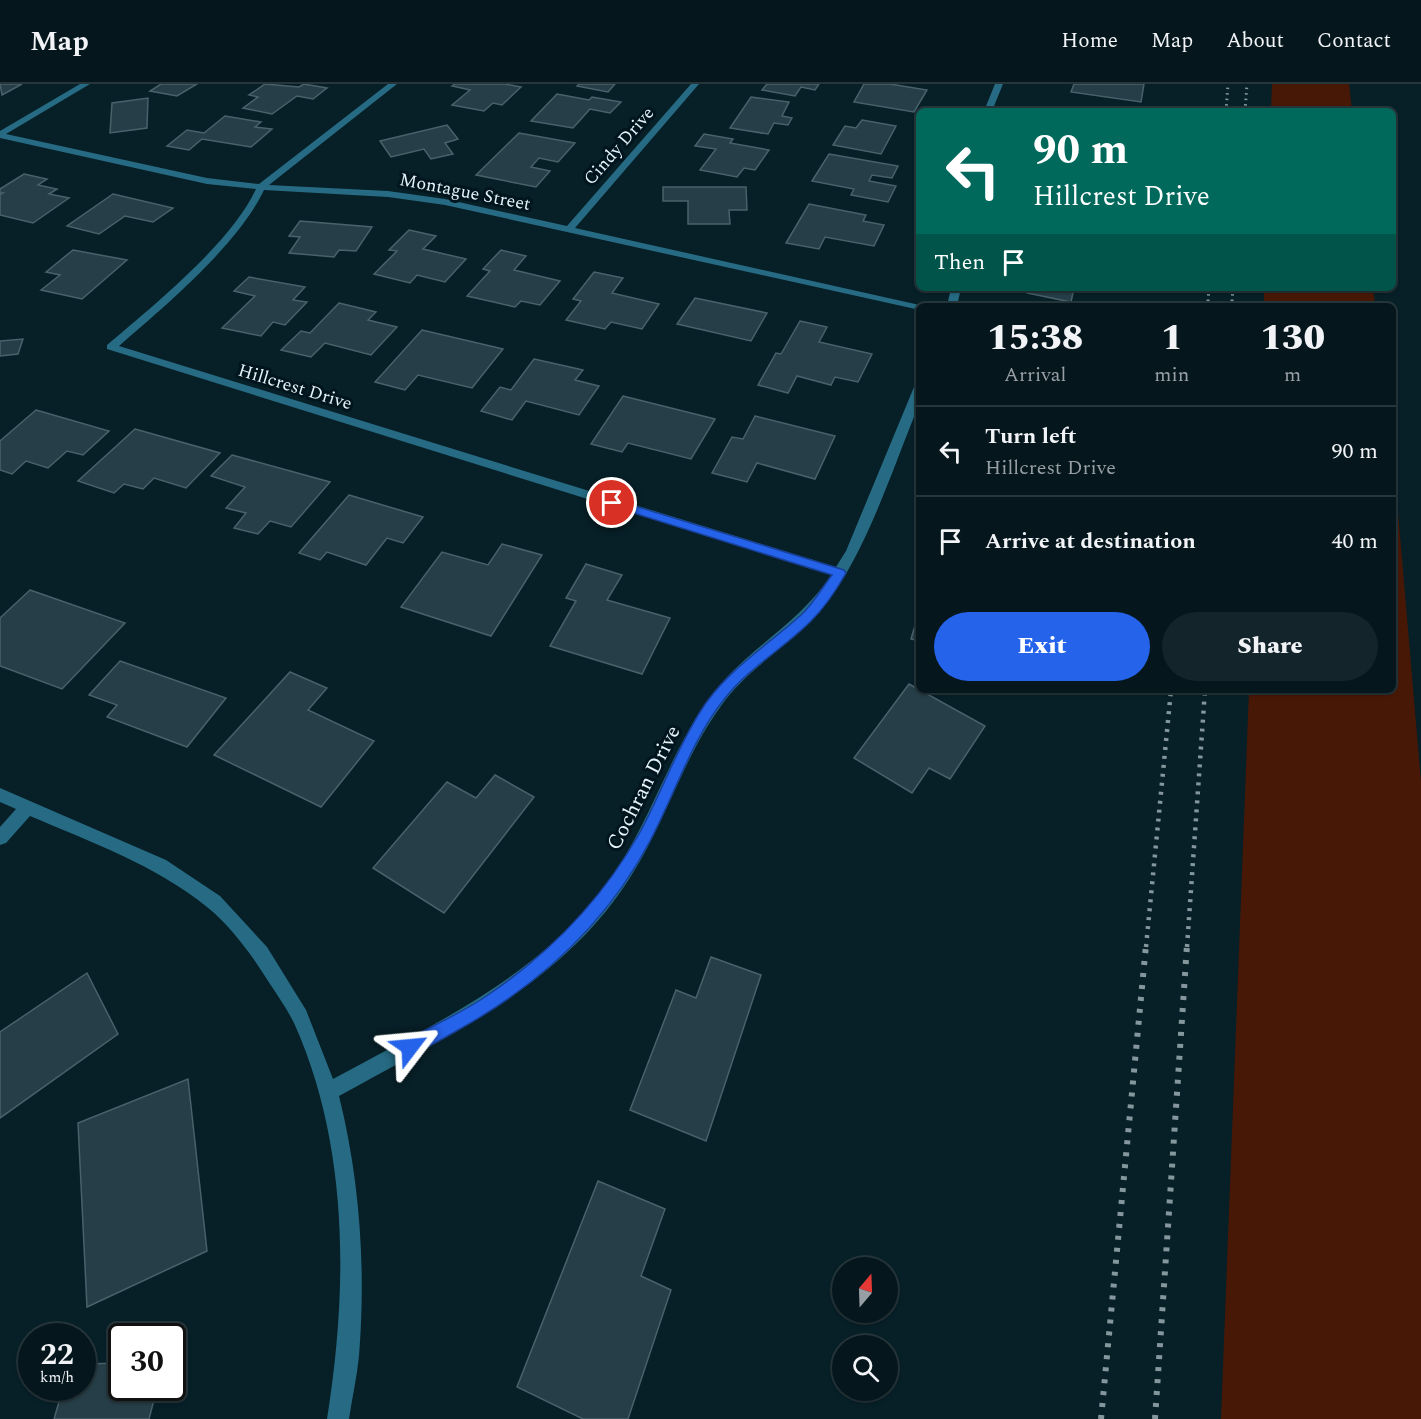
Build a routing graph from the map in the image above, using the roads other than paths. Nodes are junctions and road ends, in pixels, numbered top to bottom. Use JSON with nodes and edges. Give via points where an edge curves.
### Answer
{"nodes":[{"id":1,"x":86,"y":84,"type":"edge"},
{"id":2,"x":393,"y":84,"type":"edge"},
{"id":3,"x":695,"y":84,"type":"edge"},
{"id":4,"x":999,"y":84,"type":"edge"},
{"id":5,"x":989,"y":108,"type":"edge"},
{"id":6,"x":0,"y":134,"type":"edge"},
{"id":7,"x":261,"y":187,"type":"junction"},
{"id":8,"x":569,"y":229,"type":"junction"},
{"id":9,"x":916,"y":306,"type":"edge"},
{"id":10,"x":916,"y":397,"type":"edge"},
{"id":11,"x":840,"y":573,"type":"junction"},
{"id":12,"x":0,"y":795,"type":"edge"},
{"id":13,"x":28,"y":807,"type":"junction"},
{"id":14,"x":0,"y":838,"type":"edge"},
{"id":15,"x":328,"y":1092,"type":"junction"},
{"id":16,"x":338,"y":1419,"type":"edge"}],
"edges":[{"from":1,"to":6,"type":"street"},
{"from":2,"to":7,"type":"street","name":"Hillcrest Drive"},
{"from":3,"to":8,"type":"street","name":"Cindy Drive"},
{"from":4,"to":5,"type":"street"},
{"from":6,"to":7,"type":"street","name":"Montague Street","via":[[173,174]]},
{"from":7,"to":8,"type":"street","name":"Montague Street","via":[[388,194],[446,202]]},
{"from":7,"to":11,"type":"street","name":"Hillcrest Drive","via":[[256,200],[221,245],[173,294],[111,347]]},
{"from":8,"to":9,"type":"street","name":"Montague Street"},
{"from":10,"to":11,"type":"street","name":"Cochran Drive"},
{"from":11,"to":15,"type":"street","name":"Cochran Drive","via":[[807,616],[742,672],[704,716],[624,872],[567,941],[492,1002]]},
{"from":12,"to":13,"type":"street"},
{"from":13,"to":14,"type":"street"},
{"from":13,"to":15,"type":"street","via":[[160,865],[214,902],[261,952],[300,1016]]},
{"from":15,"to":16,"type":"street","via":[[340,1137],[351,1238],[348,1356]]}]}
